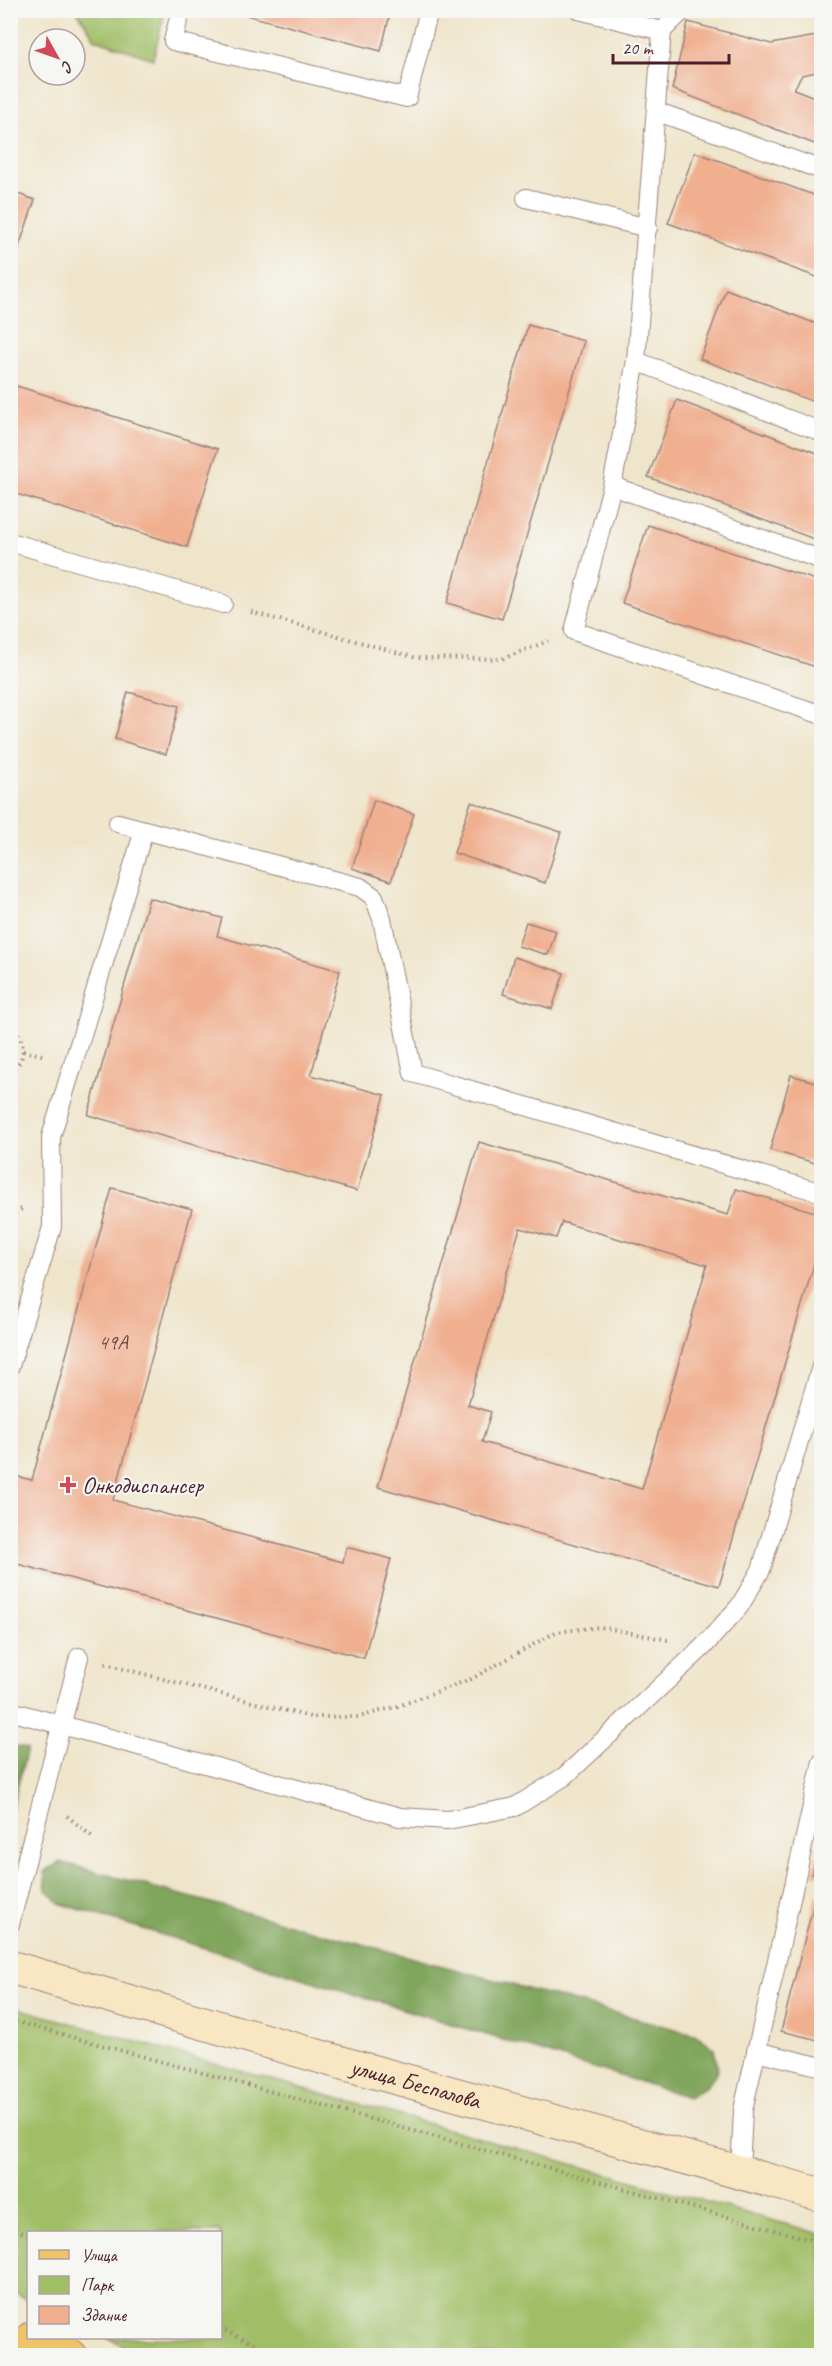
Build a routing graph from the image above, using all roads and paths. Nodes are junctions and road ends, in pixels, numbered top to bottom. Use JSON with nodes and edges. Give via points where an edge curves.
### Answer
{"nodes":[{"id":1,"x":181,"y":10,"type":"edge"},
{"id":2,"x":429,"y":10,"type":"edge"},
{"id":3,"x":579,"y":10,"type":"edge"},
{"id":4,"x":683,"y":10,"type":"edge"},
{"id":5,"x":662,"y":31,"type":"junction"},
{"id":6,"x":657,"y":112,"type":"junction"},
{"id":7,"x":822,"y":170,"type":"edge"},
{"id":8,"x":526,"y":198,"type":"dead end"},
{"id":9,"x":648,"y":228,"type":"junction"},
{"id":10,"x":636,"y":361,"type":"junction"},
{"id":11,"x":822,"y":432,"type":"edge"},
{"id":12,"x":612,"y":486,"type":"junction"},
{"id":13,"x":10,"y":542,"type":"edge"},
{"id":14,"x":822,"y":560,"type":"edge"},
{"id":15,"x":223,"y":604,"type":"joint"},
{"id":16,"x":574,"y":631,"type":"junction"},
{"id":17,"x":822,"y":715,"type":"edge"},
{"id":18,"x":118,"y":823,"type":"dead end"},
{"id":19,"x":144,"y":830,"type":"junction"},
{"id":20,"x":10,"y":1025,"type":"edge"},
{"id":21,"x":10,"y":1072,"type":"edge"},
{"id":22,"x":822,"y":1193,"type":"edge"},
{"id":23,"x":822,"y":1363,"type":"edge"},
{"id":24,"x":10,"y":1366,"type":"edge"},
{"id":25,"x":703,"y":1647,"type":"junction"},
{"id":26,"x":79,"y":1657,"type":"joint"},
{"id":27,"x":10,"y":1711,"type":"edge"},
{"id":28,"x":61,"y":1724,"type":"junction"},
{"id":29,"x":822,"y":1762,"type":"edge"},
{"id":30,"x":10,"y":1924,"type":"edge"},
{"id":31,"x":10,"y":1967,"type":"edge"},
{"id":32,"x":10,"y":2020,"type":"edge"},
{"id":33,"x":756,"y":2051,"type":"junction"},
{"id":34,"x":822,"y":2067,"type":"edge"},
{"id":35,"x":740,"y":2172,"type":"junction"},
{"id":36,"x":822,"y":2195,"type":"edge"},
{"id":37,"x":10,"y":2227,"type":"edge"},
{"id":38,"x":27,"y":2235,"type":"edge"},
{"id":39,"x":822,"y":2243,"type":"edge"},
{"id":40,"x":10,"y":2327,"type":"edge"},
{"id":41,"x":222,"y":2329,"type":"edge"},
{"id":42,"x":27,"y":2336,"type":"edge"},
{"id":43,"x":34,"y":2339,"type":"edge"},
{"id":44,"x":70,"y":2355,"type":"edge"},
{"id":45,"x":278,"y":2355,"type":"edge"}],
"edges":[{"from":1,"to":2,"type":"lane","via":[[173,41],[407,98]]},
{"from":3,"to":5,"type":"lane"},
{"from":4,"to":5,"type":"lane"},
{"from":5,"to":6,"type":"lane"},
{"from":6,"to":7,"type":"lane"},
{"from":6,"to":9,"type":"lane"},
{"from":8,"to":9,"type":"lane"},
{"from":9,"to":10,"type":"lane"},
{"from":10,"to":11,"type":"lane"},
{"from":10,"to":12,"type":"lane"},
{"from":12,"to":14,"type":"lane"},
{"from":12,"to":16,"type":"lane"},
{"from":13,"to":15,"type":"lane"},
{"from":15,"to":16,"type":"path","via":[[417,658],[502,659]]},
{"from":16,"to":17,"type":"lane"},
{"from":18,"to":19,"type":"lane"},
{"from":19,"to":22,"type":"lane","via":[[360,886],[374,897],[382,919],[413,1073]]},
{"from":19,"to":24,"type":"lane","via":[[51,1137],[52,1227]]},
{"from":20,"to":21,"type":"path","via":[[19,1033],[23,1051],[21,1060]]},
{"from":23,"to":25,"type":"lane","via":[[761,1569],[739,1607]]},
{"from":25,"to":26,"type":"path","via":[[601,1627],[556,1632],[471,1679],[359,1717],[310,1717]]},
{"from":25,"to":28,"type":"lane","via":[[565,1776],[515,1807],[448,1820],[400,1817]]},
{"from":26,"to":28,"type":"lane"},
{"from":27,"to":28,"type":"lane"},
{"from":28,"to":30,"type":"lane"},
{"from":29,"to":33,"type":"lane"},
{"from":31,"to":35,"type":"main road","name":"улица Беспалова"},
{"from":32,"to":39,"type":"path"},
{"from":33,"to":34,"type":"lane"},
{"from":33,"to":35,"type":"lane","via":[[743,2110]]},
{"from":35,"to":36,"type":"main road","name":"улица Беспалова"},
{"from":37,"to":38,"type":"path"},
{"from":40,"to":42,"type":"main road"},
{"from":41,"to":45,"type":"path"},
{"from":43,"to":44,"type":"main road"}]}
